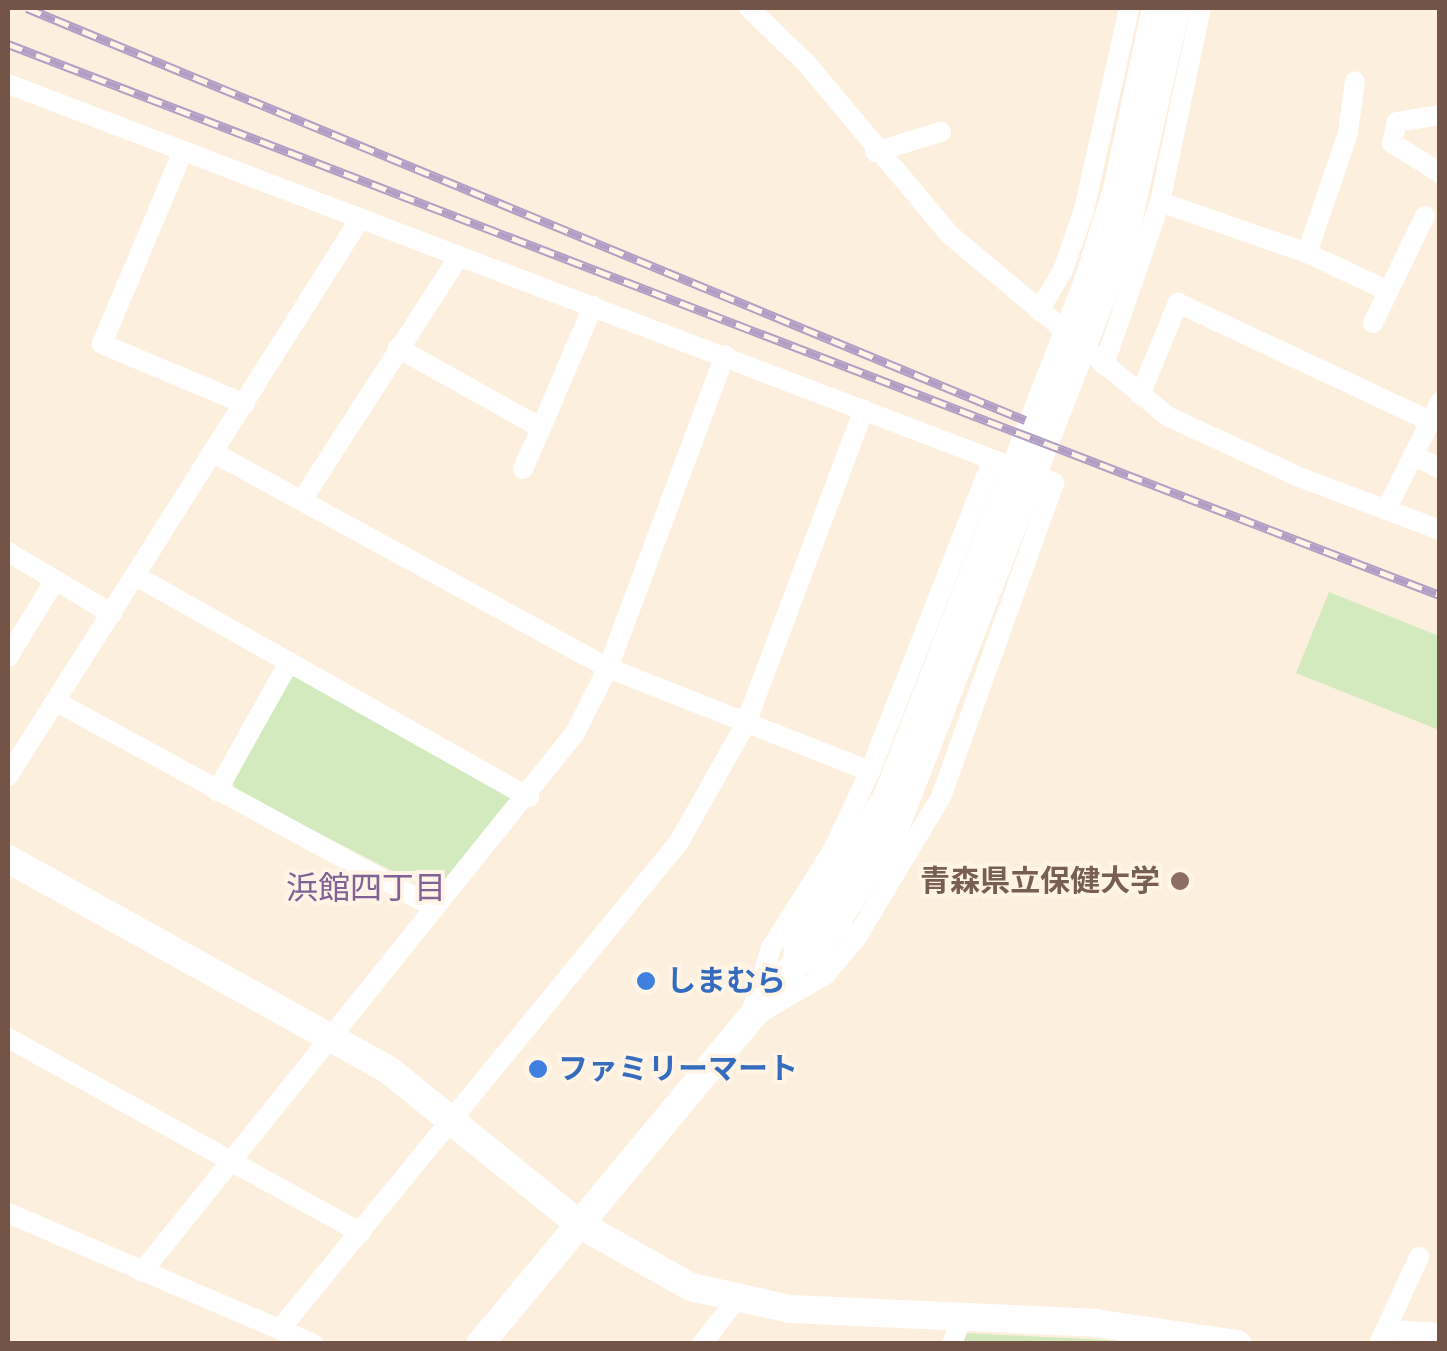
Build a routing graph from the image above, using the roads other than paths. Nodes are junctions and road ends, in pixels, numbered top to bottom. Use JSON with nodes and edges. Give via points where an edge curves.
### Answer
{"nodes":[{"id":1,"x":749,"y":8,"type":"edge"},
{"id":2,"x":1129,"y":8,"type":"edge"},
{"id":3,"x":1156,"y":8,"type":"edge"},
{"id":4,"x":1176,"y":8,"type":"edge"},
{"id":5,"x":1202,"y":8,"type":"edge"},
{"id":6,"x":1355,"y":81,"type":"dead end"},
{"id":7,"x":8,"y":84,"type":"edge"},
{"id":8,"x":1440,"y":115,"type":"edge"},
{"id":9,"x":941,"y":132,"type":"dead end"},
{"id":10,"x":184,"y":152,"type":"junction"},
{"id":11,"x":874,"y":152,"type":"junction"},
{"id":12,"x":1440,"y":173,"type":"edge"},
{"id":13,"x":1160,"y":202,"type":"junction"},
{"id":14,"x":1425,"y":216,"type":"dead end"},
{"id":15,"x":360,"y":220,"type":"junction"},
{"id":16,"x":1308,"y":253,"type":"junction"},
{"id":17,"x":459,"y":256,"type":"junction"},
{"id":18,"x":1388,"y":291,"type":"junction"},
{"id":19,"x":593,"y":306,"type":"junction"},
{"id":20,"x":1039,"y":311,"type":"junction"},
{"id":21,"x":1373,"y":323,"type":"dead end"},
{"id":22,"x":398,"y":348,"type":"junction"},
{"id":23,"x":725,"y":355,"type":"junction"},
{"id":24,"x":1104,"y":365,"type":"junction"},
{"id":25,"x":1140,"y":395,"type":"junction"},
{"id":26,"x":246,"y":404,"type":"junction"},
{"id":27,"x":864,"y":408,"type":"junction"},
{"id":28,"x":1435,"y":411,"type":"edge"},
{"id":29,"x":540,"y":428,"type":"junction"},
{"id":30,"x":214,"y":453,"type":"junction"},
{"id":31,"x":1413,"y":455,"type":"junction"},
{"id":32,"x":993,"y":459,"type":"junction"},
{"id":33,"x":523,"y":469,"type":"dead end"},
{"id":34,"x":1440,"y":469,"type":"edge"},
{"id":35,"x":302,"y":500,"type":"junction"},
{"id":36,"x":1386,"y":510,"type":"junction"},
{"id":37,"x":1440,"y":530,"type":"edge"},
{"id":38,"x":8,"y":552,"type":"edge"},
{"id":39,"x":136,"y":576,"type":"junction"},
{"id":40,"x":55,"y":580,"type":"junction"},
{"id":41,"x":112,"y":614,"type":"junction"},
{"id":42,"x":8,"y":657,"type":"edge"},
{"id":43,"x":289,"y":662,"type":"junction"},
{"id":44,"x":608,"y":668,"type":"junction"},
{"id":45,"x":55,"y":701,"type":"junction"},
{"id":46,"x":746,"y":722,"type":"junction"},
{"id":47,"x":870,"y":771,"type":"junction"},
{"id":48,"x":8,"y":776,"type":"edge"},
{"id":49,"x":218,"y":790,"type":"junction"},
{"id":50,"x":529,"y":796,"type":"junction"},
{"id":51,"x":8,"y":858,"type":"edge"},
{"id":52,"x":846,"y":894,"type":"junction"},
{"id":53,"x":434,"y":908,"type":"junction"},
{"id":54,"x":846,"y":932,"type":"junction"},
{"id":55,"x":797,"y":962,"type":"junction"},
{"id":56,"x":749,"y":1020,"type":"junction"},
{"id":57,"x":332,"y":1036,"type":"junction"},
{"id":58,"x":8,"y":1038,"type":"edge"},
{"id":59,"x":456,"y":1118,"type":"junction"},
{"id":60,"x":231,"y":1162,"type":"junction"},
{"id":61,"x":8,"y":1212,"type":"edge"},
{"id":62,"x":579,"y":1224,"type":"junction"},
{"id":63,"x":361,"y":1232,"type":"junction"},
{"id":64,"x":1419,"y":1256,"type":"dead end"},
{"id":65,"x":142,"y":1272,"type":"junction"},
{"id":66,"x":735,"y":1301,"type":"junction"},
{"id":67,"x":963,"y":1316,"type":"junction"},
{"id":68,"x":280,"y":1329,"type":"junction"},
{"id":69,"x":1440,"y":1333,"type":"edge"},
{"id":70,"x":1382,"y":1337,"type":"edge"},
{"id":71,"x":1221,"y":1342,"type":"edge"},
{"id":72,"x":314,"y":1344,"type":"edge"},
{"id":73,"x":480,"y":1344,"type":"edge"},
{"id":74,"x":702,"y":1344,"type":"edge"},
{"id":75,"x":952,"y":1344,"type":"edge"}],
"edges":[{"from":1,"to":11,"type":"street","via":[[807,64]]},
{"from":2,"to":20,"type":"street","via":[[1084,210],[1063,270]]},
{"from":3,"to":52,"type":"street","via":[[1117,190],[1088,281]]},
{"from":4,"to":52,"type":"street","via":[[1124,240],[923,765]]},
{"from":5,"to":13,"type":"street"},
{"from":6,"to":16,"type":"street","via":[[1348,134]]},
{"from":7,"to":10,"type":"street"},
{"from":8,"to":12,"type":"street","via":[[1397,122],[1392,144]]},
{"from":9,"to":11,"type":"street"},
{"from":10,"to":15,"type":"street"},
{"from":10,"to":26,"type":"street","via":[[102,344]]},
{"from":11,"to":20,"type":"street","via":[[950,235]]},
{"from":13,"to":16,"type":"street"},
{"from":13,"to":24,"type":"street"},
{"from":14,"to":18,"type":"street"},
{"from":15,"to":17,"type":"street"},
{"from":15,"to":26,"type":"street"},
{"from":16,"to":18,"type":"street"},
{"from":17,"to":19,"type":"street"},
{"from":17,"to":22,"type":"street"},
{"from":18,"to":21,"type":"street"},
{"from":19,"to":23,"type":"street"},
{"from":19,"to":29,"type":"street"},
{"from":20,"to":24,"type":"street"},
{"from":22,"to":29,"type":"street"},
{"from":22,"to":35,"type":"street"},
{"from":23,"to":27,"type":"street"},
{"from":23,"to":44,"type":"street"},
{"from":24,"to":25,"type":"street"},
{"from":25,"to":28,"type":"street","via":[[1178,302]]},
{"from":25,"to":36,"type":"street","via":[[1200,433]]},
{"from":26,"to":30,"type":"street"},
{"from":27,"to":32,"type":"street"},
{"from":27,"to":46,"type":"street"},
{"from":28,"to":31,"type":"street"},
{"from":29,"to":33,"type":"street"},
{"from":30,"to":35,"type":"street"},
{"from":30,"to":39,"type":"street"},
{"from":31,"to":34,"type":"street"},
{"from":31,"to":36,"type":"street"},
{"from":32,"to":47,"type":"street"},
{"from":32,"to":54,"type":"street","via":[[1054,483],[941,797]]},
{"from":35,"to":44,"type":"street"},
{"from":36,"to":37,"type":"street"},
{"from":38,"to":40,"type":"street"},
{"from":39,"to":41,"type":"street"},
{"from":39,"to":43,"type":"street"},
{"from":40,"to":41,"type":"street"},
{"from":40,"to":42,"type":"street"},
{"from":41,"to":45,"type":"street"},
{"from":43,"to":49,"type":"street"},
{"from":43,"to":50,"type":"street"},
{"from":44,"to":46,"type":"street"},
{"from":44,"to":50,"type":"street","via":[[575,733]]},
{"from":45,"to":48,"type":"street"},
{"from":45,"to":49,"type":"street"},
{"from":46,"to":47,"type":"street"},
{"from":46,"to":59,"type":"street","via":[[680,842]]},
{"from":47,"to":56,"type":"street","via":[[834,850],[771,948]]},
{"from":49,"to":53,"type":"street"},
{"from":50,"to":53,"type":"street"},
{"from":51,"to":57,"type":"street"},
{"from":52,"to":54,"type":"street"},
{"from":52,"to":55,"type":"street","via":[[798,945]]},
{"from":53,"to":57,"type":"street"},
{"from":54,"to":55,"type":"street"},
{"from":54,"to":56,"type":"street","via":[[825,975]]},
{"from":55,"to":56,"type":"street"},
{"from":56,"to":62,"type":"street"},
{"from":57,"to":59,"type":"street"},
{"from":57,"to":60,"type":"street"},
{"from":58,"to":60,"type":"street"},
{"from":59,"to":62,"type":"street"},
{"from":59,"to":63,"type":"street"},
{"from":60,"to":63,"type":"street"},
{"from":60,"to":65,"type":"street"},
{"from":61,"to":65,"type":"street"},
{"from":62,"to":66,"type":"street","via":[[660,1274]]},
{"from":62,"to":73,"type":"street"},
{"from":63,"to":68,"type":"street"},
{"from":64,"to":70,"type":"street"},
{"from":65,"to":68,"type":"street"},
{"from":66,"to":67,"type":"street"},
{"from":66,"to":74,"type":"street"},
{"from":67,"to":71,"type":"street"},
{"from":67,"to":75,"type":"street"},
{"from":68,"to":72,"type":"street"},
{"from":69,"to":70,"type":"street"}]}
